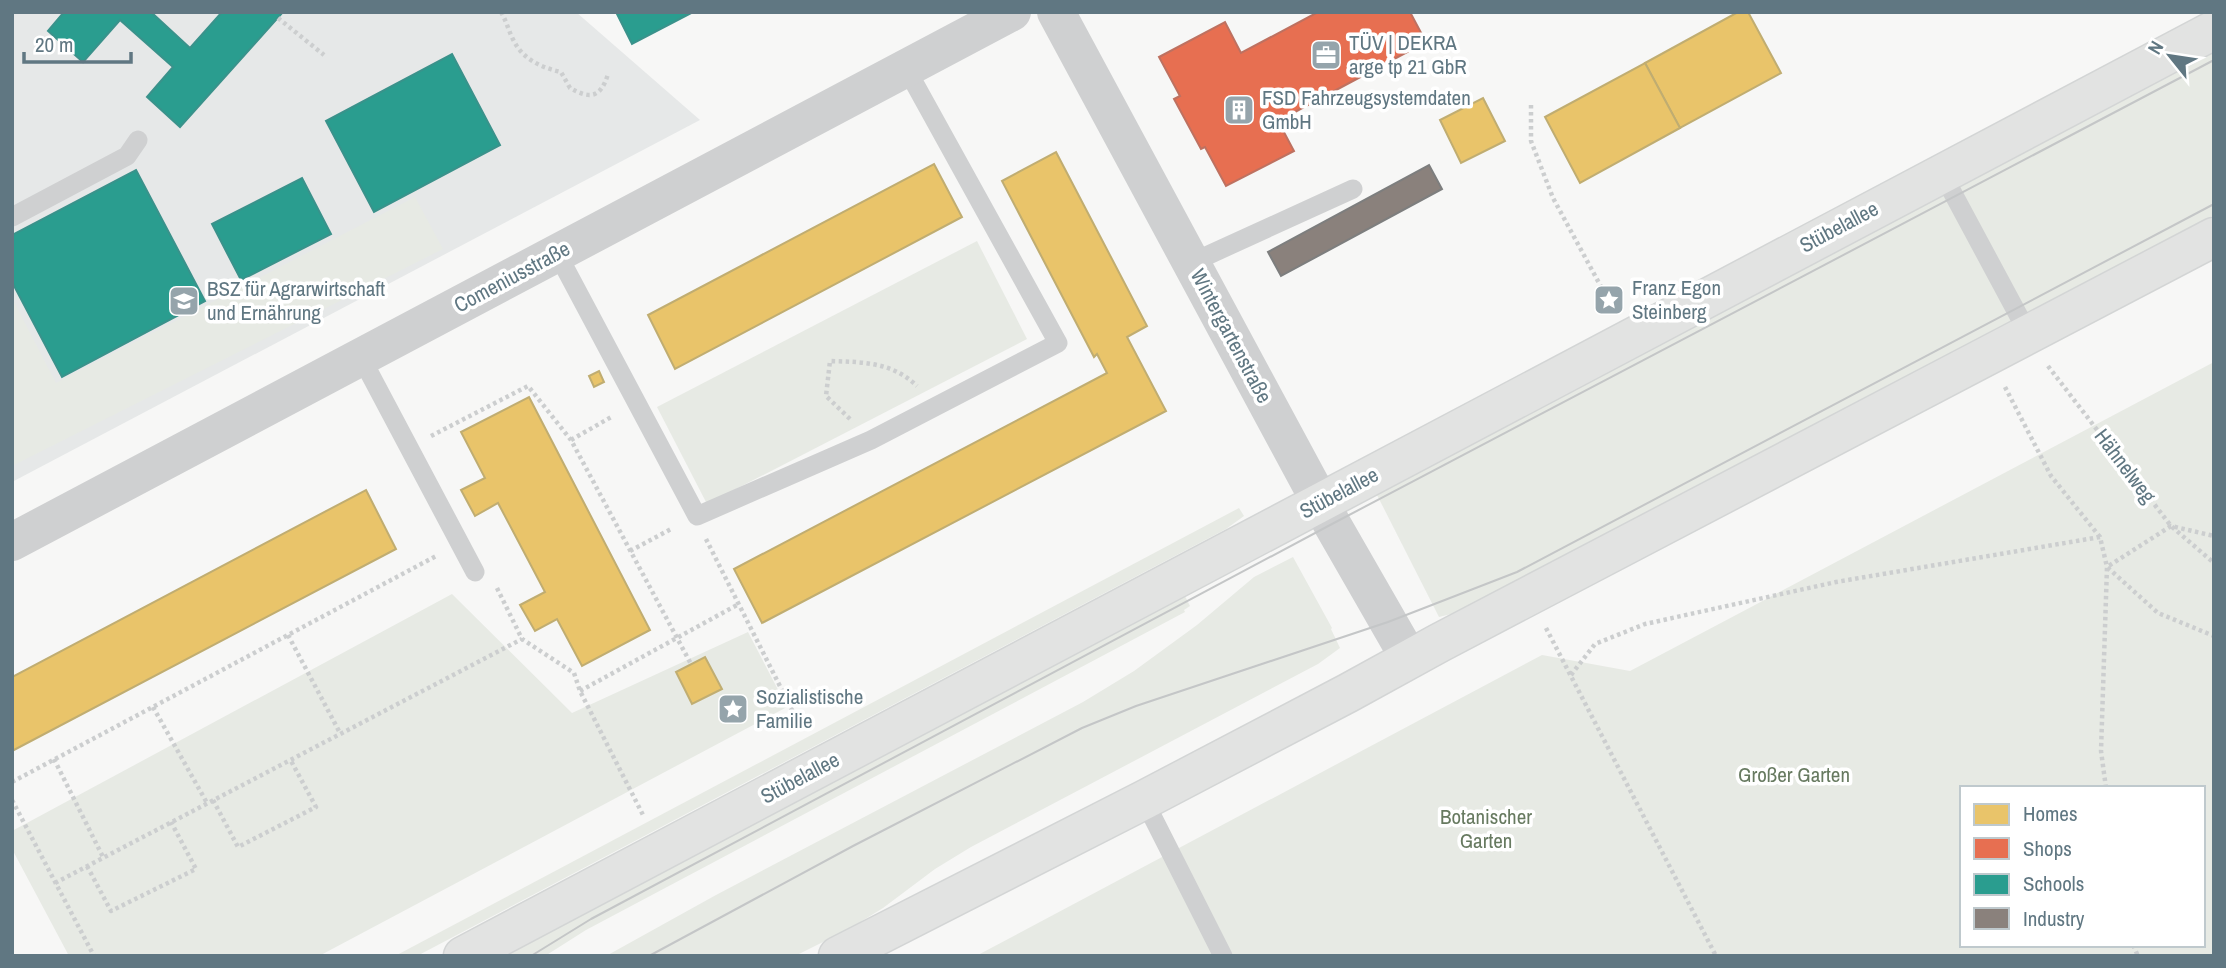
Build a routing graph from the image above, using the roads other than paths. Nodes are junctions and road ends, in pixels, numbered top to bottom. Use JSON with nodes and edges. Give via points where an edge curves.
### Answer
{"nodes":[{"id":1,"x":1012,"y":12,"type":"edge"},
{"id":2,"x":1056,"y":12,"type":"edge"},
{"id":3,"x":2214,"y":30,"type":"edge"},
{"id":4,"x":906,"y":68,"type":"junction"},
{"id":5,"x":138,"y":140,"type":"dead end"},
{"id":6,"x":1942,"y":173,"type":"junction"},
{"id":7,"x":1353,"y":189,"type":"dead end"},
{"id":8,"x":12,"y":217,"type":"edge"},
{"id":9,"x":2214,"y":237,"type":"edge"},
{"id":10,"x":557,"y":253,"type":"junction"},
{"id":11,"x":1191,"y":263,"type":"junction"},
{"id":12,"x":2037,"y":348,"type":"junction"},
{"id":13,"x":362,"y":359,"type":"junction"},
{"id":14,"x":1321,"y":502,"type":"junction"},
{"id":15,"x":12,"y":542,"type":"edge"},
{"id":16,"x":475,"y":572,"type":"dead end"},
{"id":17,"x":1409,"y":659,"type":"junction"},
{"id":18,"x":1144,"y":800,"type":"junction"},
{"id":19,"x":1216,"y":953,"type":"edge"},
{"id":20,"x":463,"y":956,"type":"edge"},
{"id":21,"x":838,"y":956,"type":"edge"}],
"edges":[{"from":1,"to":4,"type":"street","name":"Comeniusstraße"},
{"from":2,"to":11,"type":"street","name":"Wintergartenstraße"},
{"from":3,"to":6,"type":"main road","name":"Stübelallee"},
{"from":4,"to":10,"type":"street","name":"Comeniusstraße"},
{"from":4,"to":10,"type":"lane","via":[[1058,343],[870,440],[697,516]]},
{"from":5,"to":8,"type":"lane","via":[[127,156]]},
{"from":6,"to":12,"type":"lane"},
{"from":6,"to":14,"type":"main road","name":"Stübelallee"},
{"from":7,"to":11,"type":"lane"},
{"from":9,"to":12,"type":"main road"},
{"from":10,"to":13,"type":"street","name":"Comeniusstraße"},
{"from":11,"to":14,"type":"street","name":"Wintergartenstraße"},
{"from":12,"to":17,"type":"main road"},
{"from":13,"to":15,"type":"street","name":"Comeniusstraße"},
{"from":13,"to":16,"type":"lane"},
{"from":14,"to":17,"type":"street","name":"Wintergartenstraße"},
{"from":14,"to":20,"type":"main road","name":"Stübelallee"},
{"from":17,"to":18,"type":"main road"},
{"from":18,"to":19,"type":"lane"},
{"from":18,"to":21,"type":"main road"}]}
